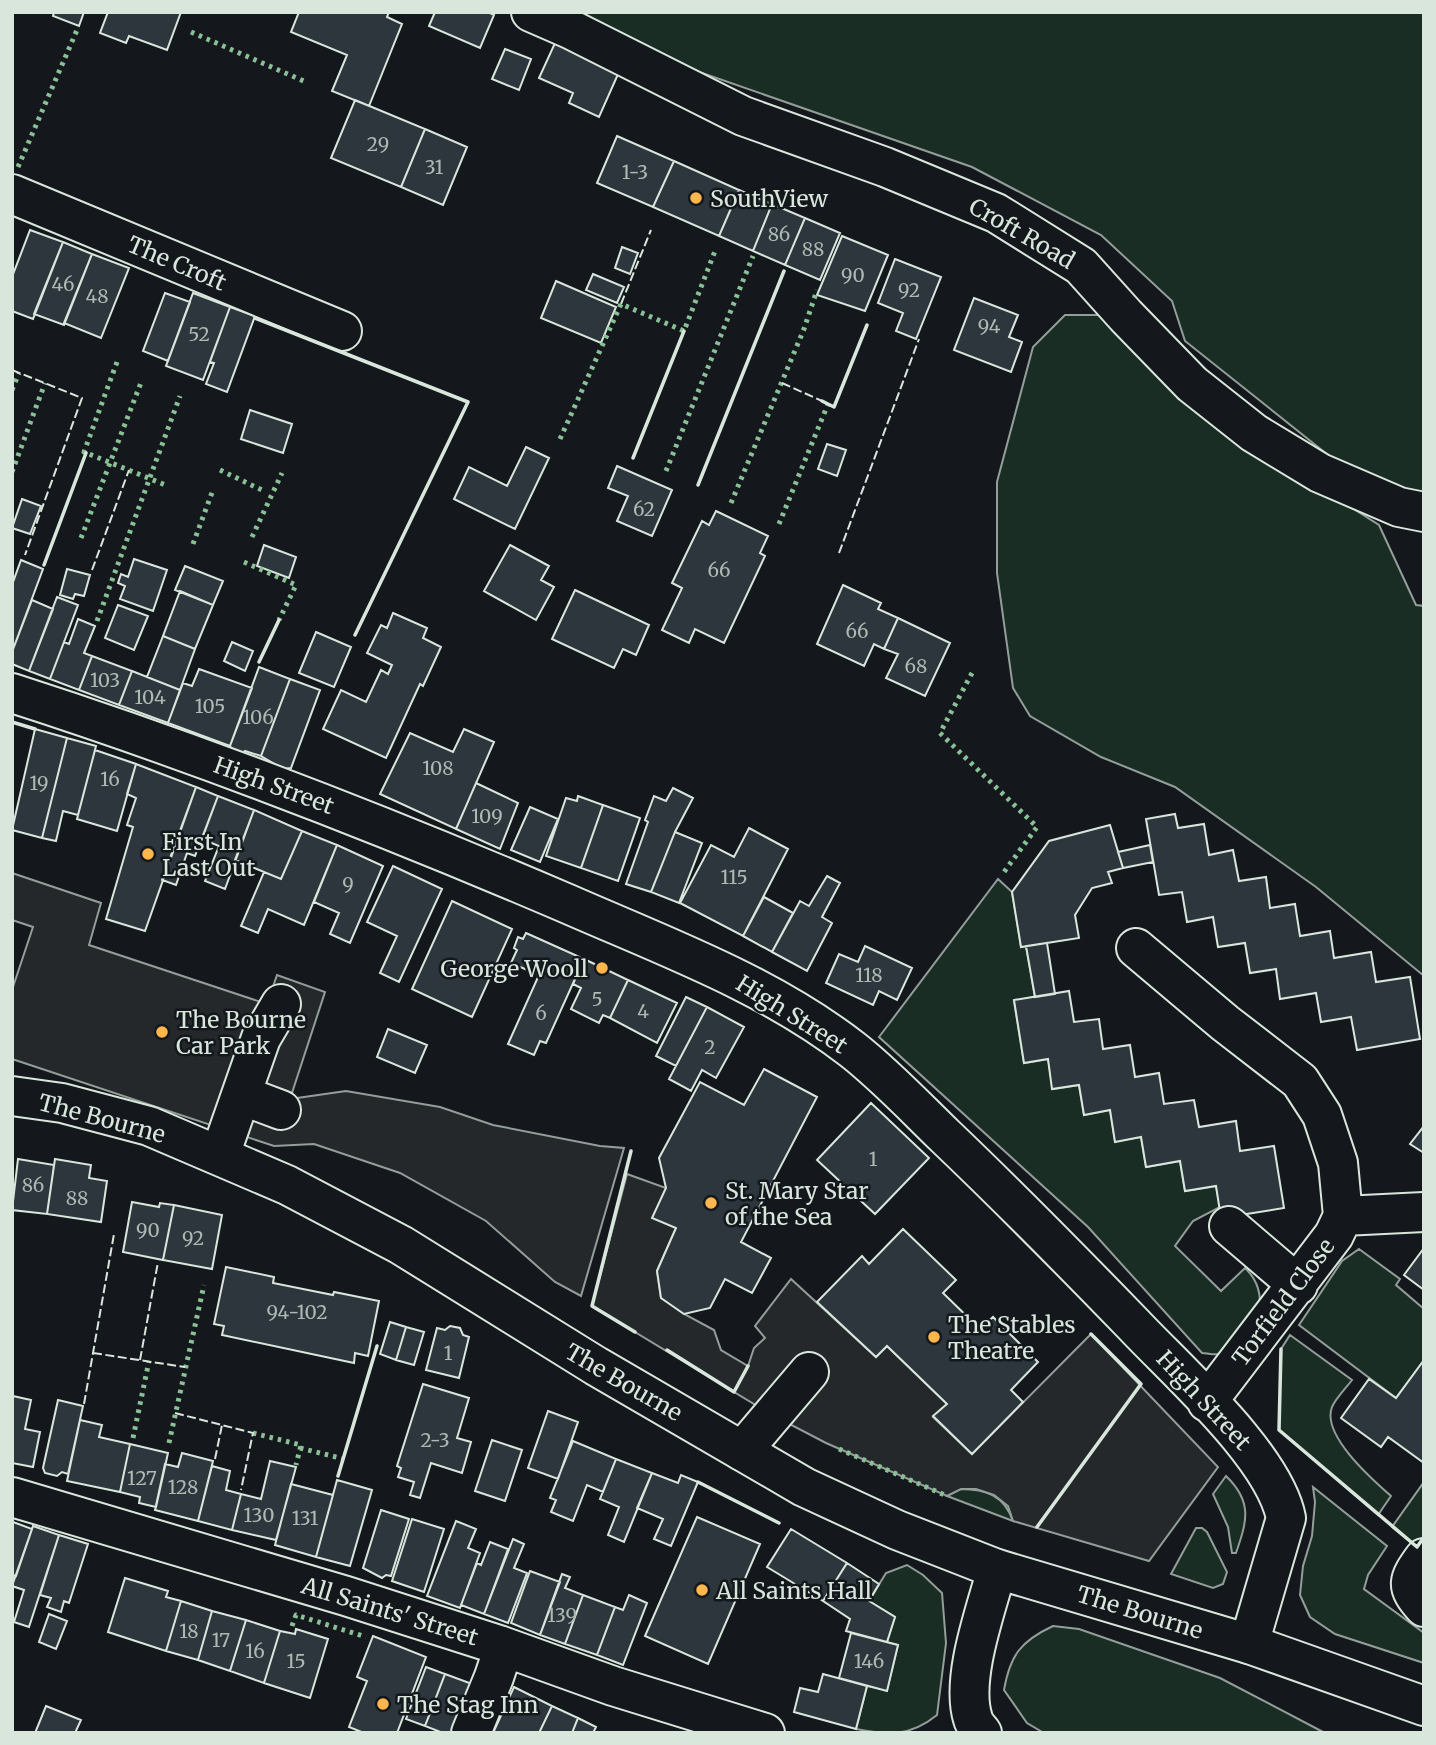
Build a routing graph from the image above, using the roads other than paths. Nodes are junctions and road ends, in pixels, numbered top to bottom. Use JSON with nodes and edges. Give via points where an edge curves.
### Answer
{"nodes":[{"id":1,"x":531,"y":12,"type":"edge"},
{"id":2,"x":12,"y":194,"type":"edge"},
{"id":3,"x":342,"y":331,"type":"dead end"},
{"id":4,"x":1424,"y":512,"type":"edge"},
{"id":5,"x":12,"y":693,"type":"edge"},
{"id":6,"x":1136,"y":948,"type":"dead end"},
{"id":7,"x":281,"y":1004,"type":"dead end"},
{"id":8,"x":241,"y":1095,"type":"junction"},
{"id":9,"x":12,"y":1096,"type":"edge"},
{"id":10,"x":281,"y":1110,"type":"dead end"},
{"id":11,"x":219,"y":1155,"type":"junction"},
{"id":12,"x":1424,"y":1212,"type":"edge"},
{"id":13,"x":1343,"y":1216,"type":"junction"},
{"id":14,"x":1229,"y":1226,"type":"dead end"},
{"id":15,"x":1298,"y":1284,"type":"junction"},
{"id":16,"x":809,"y":1372,"type":"dead end"},
{"id":17,"x":1207,"y":1402,"type":"junction"},
{"id":18,"x":742,"y":1451,"type":"junction"},
{"id":19,"x":12,"y":1497,"type":"edge"},
{"id":20,"x":1424,"y":1558,"type":"edge"},
{"id":21,"x":997,"y":1569,"type":"junction"},
{"id":22,"x":1424,"y":1607,"type":"edge"},
{"id":23,"x":1249,"y":1644,"type":"junction"},
{"id":24,"x":503,"y":1647,"type":"junction"},
{"id":25,"x":1424,"y":1706,"type":"edge"},
{"id":26,"x":967,"y":1729,"type":"edge"},
{"id":27,"x":471,"y":1733,"type":"edge"},
{"id":28,"x":765,"y":1733,"type":"edge"}],
"edges":[{"from":1,"to":4,"type":"main road","name":"Croft Road","via":[[743,116],[996,213],[1081,265],[1192,384],[1254,433],[1320,473],[1399,507]]},
{"from":2,"to":3,"type":"main road","name":"The Croft"},
{"from":5,"to":17,"type":"main road","name":"High Street","via":[[288,788],[443,850],[765,992],[853,1050],[885,1079],[1042,1229]]},
{"from":6,"to":13,"type":"main road","name":"Torfield Close","via":[[1300,1081],[1322,1115],[1338,1163]]},
{"from":7,"to":8,"type":"main road","via":[[261,1038]]},
{"from":8,"to":10,"type":"main road"},
{"from":8,"to":11,"type":"main road"},
{"from":9,"to":11,"type":"main road","name":"The Bourne","via":[[62,1103],[149,1126]]},
{"from":11,"to":18,"type":"main road","name":"The Bourne","via":[[401,1245]]},
{"from":12,"to":13,"type":"main road"},
{"from":13,"to":15,"type":"main road","name":"Torfield Close"},
{"from":14,"to":15,"type":"main road"},
{"from":15,"to":17,"type":"main road","name":"Torfield Close"},
{"from":16,"to":18,"type":"main road"},
{"from":17,"to":23,"type":"main road","name":"High Street","via":[[1273,1482],[1286,1518]]},
{"from":18,"to":21,"type":"main road","name":"The Bourne","via":[[874,1520]]},
{"from":19,"to":24,"type":"main road","name":"All Saints' Street"},
{"from":20,"to":22,"type":"main road","via":[[1410,1583],[1412,1594]]},
{"from":21,"to":23,"type":"main road","name":"The Bourne"},
{"from":21,"to":26,"type":"main road","via":[[971,1664]]},
{"from":23,"to":25,"type":"main road","name":"The Bourne"},
{"from":24,"to":27,"type":"main road"},
{"from":24,"to":28,"type":"main road","name":"All Saints' Street"}]}
